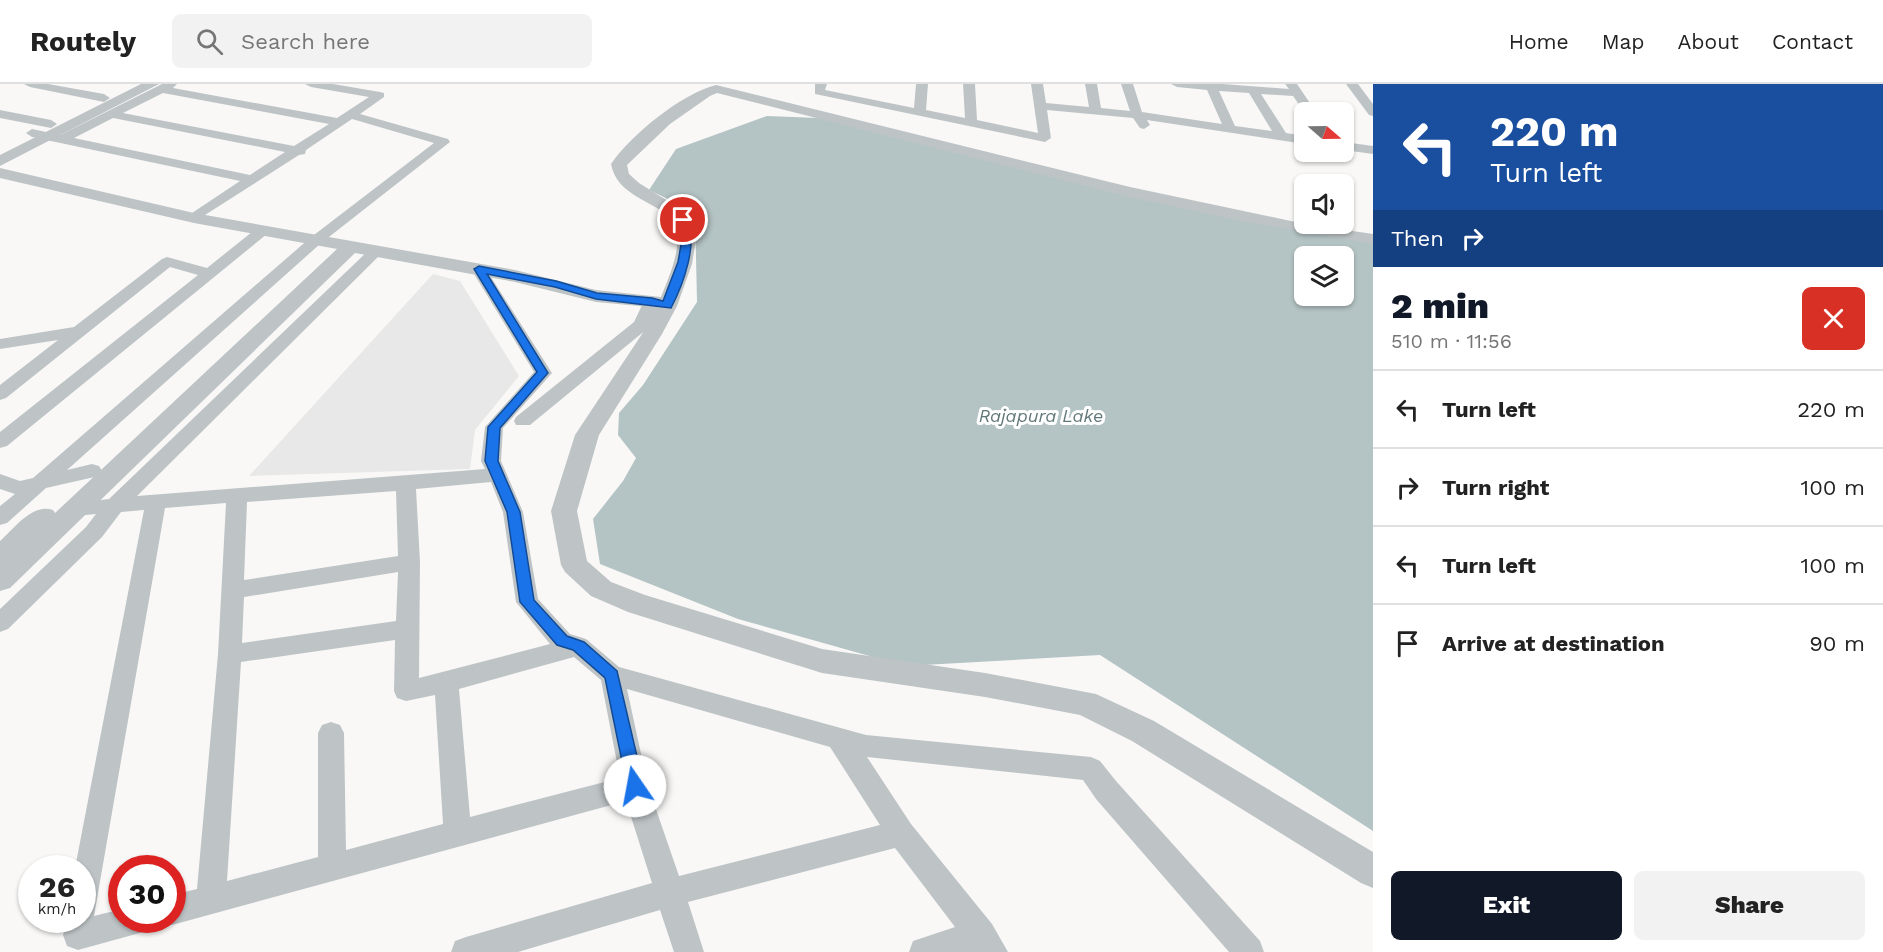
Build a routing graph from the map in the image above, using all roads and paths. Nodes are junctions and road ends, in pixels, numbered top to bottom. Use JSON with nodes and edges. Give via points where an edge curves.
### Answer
{"nodes":[{"id":1,"x":30,"y":84,"type":"edge"},
{"id":2,"x":133,"y":84,"type":"edge"},
{"id":3,"x":310,"y":84,"type":"edge"},
{"id":4,"x":821,"y":84,"type":"edge"},
{"id":5,"x":922,"y":84,"type":"edge"},
{"id":6,"x":969,"y":84,"type":"edge"},
{"id":7,"x":1037,"y":84,"type":"edge"},
{"id":8,"x":1091,"y":84,"type":"edge"},
{"id":9,"x":1127,"y":84,"type":"edge"},
{"id":10,"x":1352,"y":84,"type":"edge"},
{"id":11,"x":56,"y":86,"type":"edge"},
{"id":12,"x":162,"y":86,"type":"edge"},
{"id":13,"x":1211,"y":86,"type":"junction"},
{"id":14,"x":1172,"y":87,"type":"edge"},
{"id":15,"x":1294,"y":88,"type":"edge"},
{"id":16,"x":1252,"y":89,"type":"junction"},
{"id":17,"x":104,"y":98,"type":"junction"},
{"id":18,"x":1303,"y":102,"type":"edge"},
{"id":19,"x":1041,"y":106,"type":"junction"},
{"id":20,"x":1095,"y":110,"type":"junction"},
{"id":21,"x":1373,"y":112,"type":"edge"},
{"id":22,"x":920,"y":113,"type":"junction"},
{"id":23,"x":0,"y":114,"type":"edge"},
{"id":24,"x":112,"y":114,"type":"junction"},
{"id":25,"x":1137,"y":115,"type":"junction"},
{"id":26,"x":346,"y":118,"type":"junction"},
{"id":27,"x":971,"y":123,"type":"junction"},
{"id":28,"x":1230,"y":128,"type":"junction"},
{"id":29,"x":1147,"y":130,"type":"dead end"},
{"id":30,"x":48,"y":133,"type":"junction"},
{"id":31,"x":1281,"y":136,"type":"junction"},
{"id":32,"x":1294,"y":138,"type":"edge"},
{"id":33,"x":1354,"y":147,"type":"edge"},
{"id":34,"x":0,"y":149,"type":"edge"},
{"id":35,"x":300,"y":150,"type":"junction"},
{"id":36,"x":1373,"y":150,"type":"edge"},
{"id":37,"x":0,"y":161,"type":"edge"},
{"id":38,"x":0,"y":173,"type":"edge"},
{"id":39,"x":253,"y":180,"type":"junction"},
{"id":40,"x":194,"y":218,"type":"junction"},
{"id":41,"x":262,"y":231,"type":"junction"},
{"id":42,"x":1373,"y":239,"type":"edge"},
{"id":43,"x":332,"y":245,"type":"junction"},
{"id":44,"x":375,"y":252,"type":"junction"},
{"id":45,"x":479,"y":269,"type":"junction"},
{"id":46,"x":210,"y":273,"type":"junction"},
{"id":47,"x":660,"y":303,"type":"junction"},
{"id":48,"x":10,"y":323,"type":"dead end"},
{"id":49,"x":75,"y":332,"type":"junction"},
{"id":50,"x":1,"y":343,"type":"edge"},
{"id":51,"x":0,"y":394,"type":"edge"},
{"id":52,"x":523,"y":421,"type":"dead end"},
{"id":53,"x":8,"y":427,"type":"edge"},
{"id":54,"x":0,"y":442,"type":"edge"},
{"id":55,"x":92,"y":471,"type":"junction"},
{"id":56,"x":498,"y":474,"type":"junction"},
{"id":57,"x":0,"y":481,"type":"edge"},
{"id":58,"x":38,"y":484,"type":"junction"},
{"id":59,"x":406,"y":485,"type":"junction"},
{"id":60,"x":237,"y":496,"type":"junction"},
{"id":61,"x":156,"y":502,"type":"junction"},
{"id":62,"x":115,"y":505,"type":"junction"},
{"id":63,"x":76,"y":509,"type":"junction"},
{"id":64,"x":0,"y":518,"type":"edge"},
{"id":65,"x":0,"y":556,"type":"edge"},
{"id":66,"x":409,"y":562,"type":"junction"},
{"id":67,"x":0,"y":581,"type":"edge"},
{"id":68,"x":231,"y":591,"type":"junction"},
{"id":69,"x":0,"y":623,"type":"edge"},
{"id":70,"x":408,"y":629,"type":"junction"},
{"id":71,"x":578,"y":646,"type":"junction"},
{"id":72,"x":230,"y":654,"type":"junction"},
{"id":73,"x":612,"y":675,"type":"junction"},
{"id":74,"x":446,"y":682,"type":"junction"},
{"id":75,"x":332,"y":733,"type":"dead end"},
{"id":76,"x":839,"y":738,"type":"junction"},
{"id":77,"x":635,"y":786,"type":"junction"},
{"id":78,"x":901,"y":833,"type":"junction"},
{"id":79,"x":458,"y":834,"type":"junction"},
{"id":80,"x":92,"y":855,"type":"edge"},
{"id":81,"x":332,"y":869,"type":"junction"},
{"id":82,"x":1373,"y":870,"type":"edge"},
{"id":83,"x":672,"y":892,"type":"junction"},
{"id":84,"x":211,"y":900,"type":"junction"},
{"id":85,"x":186,"y":906,"type":"edge"},
{"id":86,"x":987,"y":943,"type":"edge"},
{"id":87,"x":466,"y":952,"type":"edge"},
{"id":88,"x":689,"y":952,"type":"edge"},
{"id":89,"x":924,"y":952,"type":"edge"},
{"id":90,"x":1249,"y":952,"type":"edge"}],
"edges":[{"from":1,"to":11,"type":"street"},
{"from":2,"to":17,"type":"street"},
{"from":3,"to":26,"type":"street","via":[[380,95]]},
{"from":4,"to":22,"type":"street","via":[[819,92],[871,98]]},
{"from":5,"to":22,"type":"street"},
{"from":6,"to":27,"type":"street"},
{"from":7,"to":19,"type":"street"},
{"from":8,"to":20,"type":"street"},
{"from":9,"to":25,"type":"street"},
{"from":10,"to":21,"type":"street"},
{"from":11,"to":17,"type":"street"},
{"from":12,"to":24,"type":"street"},
{"from":12,"to":26,"type":"street"},
{"from":12,"to":30,"type":"street"},
{"from":13,"to":14,"type":"street"},
{"from":13,"to":16,"type":"street"},
{"from":13,"to":28,"type":"street"},
{"from":15,"to":16,"type":"street"},
{"from":15,"to":18,"type":"street"},
{"from":16,"to":31,"type":"street"},
{"from":17,"to":30,"type":"street"},
{"from":19,"to":20,"type":"street"},
{"from":19,"to":27,"type":"street","via":[[1045,138]]},
{"from":20,"to":25,"type":"street"},
{"from":22,"to":27,"type":"street"},
{"from":23,"to":30,"type":"street"},
{"from":24,"to":30,"type":"street"},
{"from":24,"to":35,"type":"street"},
{"from":25,"to":28,"type":"street","via":[[1182,116]]},
{"from":25,"to":29,"type":"street"},
{"from":26,"to":35,"type":"street"},
{"from":26,"to":43,"type":"street","via":[[444,142]]},
{"from":28,"to":31,"type":"street"},
{"from":30,"to":34,"type":"street"},
{"from":30,"to":37,"type":"street"},
{"from":30,"to":39,"type":"street"},
{"from":31,"to":32,"type":"street"},
{"from":33,"to":36,"type":"street"},
{"from":35,"to":39,"type":"street"},
{"from":38,"to":40,"type":"street"},
{"from":39,"to":40,"type":"street"},
{"from":40,"to":41,"type":"street"},
{"from":41,"to":43,"type":"street"},
{"from":41,"to":46,"type":"street"},
{"from":42,"to":47,"type":"street","via":[[1130,192],[716,89],[698,96],[633,147],[619,164],[621,175],[640,192],[668,207],[683,220],[688,233],[683,262]]},
{"from":43,"to":44,"type":"street"},
{"from":43,"to":55,"type":"street"},
{"from":43,"to":58,"type":"street"},
{"from":43,"to":63,"type":"street"},
{"from":44,"to":45,"type":"street"},
{"from":44,"to":62,"type":"street"},
{"from":45,"to":47,"type":"street","via":[[596,296]]},
{"from":45,"to":56,"type":"street","via":[[543,373],[494,427],[491,461]]},
{"from":46,"to":49,"type":"street","via":[[167,262]]},
{"from":46,"to":53,"type":"street"},
{"from":47,"to":52,"type":"street","via":[[641,325]]},
{"from":47,"to":82,"type":"street","via":[[652,334],[587,435],[564,511],[574,565],[601,589],[822,661],[1084,703],[1143,731]]},
{"from":48,"to":50,"type":"street"},
{"from":49,"to":50,"type":"street"},
{"from":49,"to":51,"type":"street"},
{"from":53,"to":54,"type":"street"},
{"from":55,"to":58,"type":"street"},
{"from":55,"to":65,"type":"street"},
{"from":56,"to":59,"type":"street"},
{"from":56,"to":71,"type":"street","via":[[513,512],[527,602],[562,641]]},
{"from":57,"to":58,"type":"street","via":[[19,488]]},
{"from":58,"to":64,"type":"street"},
{"from":59,"to":60,"type":"street"},
{"from":59,"to":66,"type":"street"},
{"from":60,"to":61,"type":"street"},
{"from":60,"to":68,"type":"street"},
{"from":61,"to":62,"type":"street"},
{"from":61,"to":80,"type":"street"},
{"from":62,"to":63,"type":"street"},
{"from":62,"to":69,"type":"street","via":[[94,532]]},
{"from":63,"to":67,"type":"street"},
{"from":66,"to":68,"type":"street"},
{"from":66,"to":70,"type":"street"},
{"from":68,"to":72,"type":"street"},
{"from":70,"to":72,"type":"street"},
{"from":70,"to":74,"type":"street","via":[[406,691]]},
{"from":71,"to":73,"type":"street"},
{"from":71,"to":74,"type":"street"},
{"from":72,"to":84,"type":"street"},
{"from":73,"to":76,"type":"street"},
{"from":73,"to":77,"type":"street"},
{"from":74,"to":79,"type":"street"},
{"from":75,"to":81,"type":"street"},
{"from":76,"to":78,"type":"street"},
{"from":76,"to":90,"type":"street","via":[[866,746],[1091,768]]},
{"from":77,"to":79,"type":"street"},
{"from":77,"to":83,"type":"street"},
{"from":78,"to":83,"type":"street"},
{"from":78,"to":86,"type":"street"},
{"from":79,"to":81,"type":"street"},
{"from":81,"to":84,"type":"street"},
{"from":83,"to":87,"type":"street"},
{"from":83,"to":88,"type":"street"},
{"from":84,"to":85,"type":"street"},
{"from":86,"to":89,"type":"street"}]}
